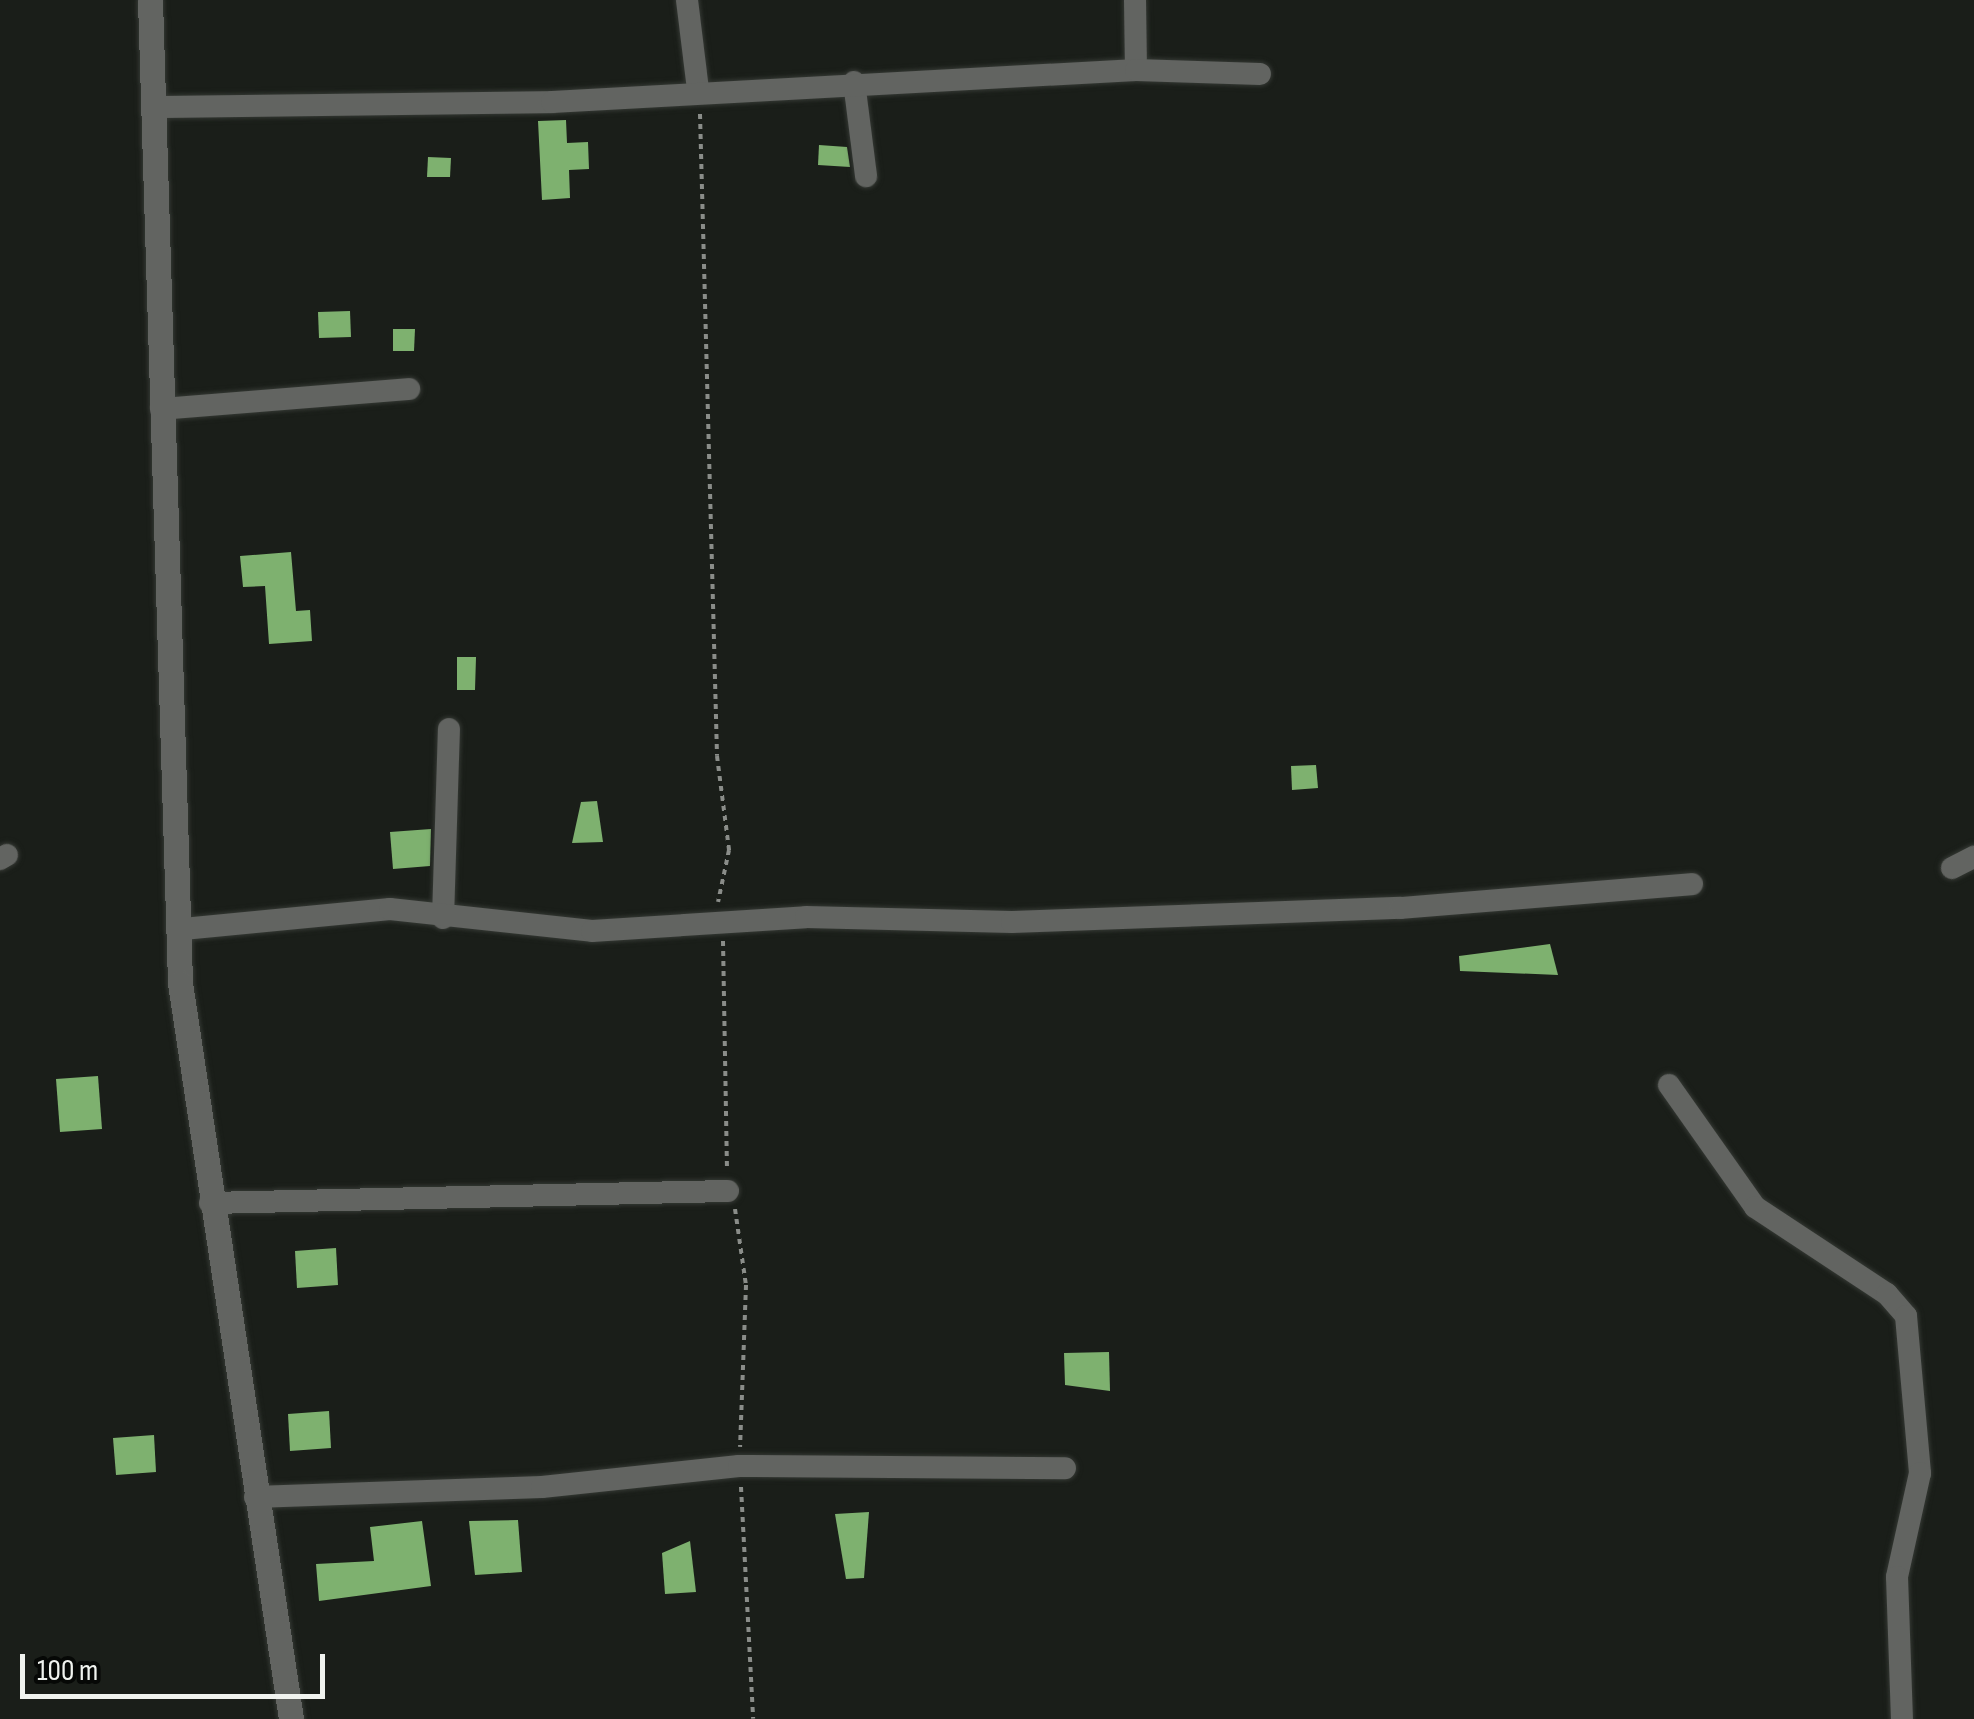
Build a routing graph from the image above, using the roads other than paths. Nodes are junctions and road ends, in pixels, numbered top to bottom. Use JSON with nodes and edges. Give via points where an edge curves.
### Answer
{"nodes":[{"id":1,"x":150,"y":0,"type":"edge"},
{"id":2,"x":687,"y":0,"type":"edge"},
{"id":3,"x":1135,"y":0,"type":"edge"},
{"id":4,"x":1136,"y":70,"type":"junction"},
{"id":5,"x":1260,"y":74,"type":"dead end"},
{"id":6,"x":854,"y":82,"type":"junction"},
{"id":7,"x":698,"y":89,"type":"junction"},
{"id":8,"x":153,"y":107,"type":"junction"},
{"id":9,"x":866,"y":176,"type":"dead end"},
{"id":10,"x":409,"y":389,"type":"dead end"},
{"id":11,"x":161,"y":409,"type":"junction"},
{"id":12,"x":449,"y":729,"type":"dead end"},
{"id":13,"x":1974,"y":857,"type":"edge"},
{"id":14,"x":1952,"y":868,"type":"dead end"},
{"id":15,"x":1692,"y":884,"type":"dead end"},
{"id":16,"x":444,"y":918,"type":"junction"},
{"id":17,"x":183,"y":929,"type":"junction"},
{"id":18,"x":1669,"y":1085,"type":"dead end"},
{"id":19,"x":728,"y":1191,"type":"dead end"},
{"id":20,"x":210,"y":1203,"type":"junction"},
{"id":21,"x":1066,"y":1468,"type":"dead end"},
{"id":22,"x":256,"y":1496,"type":"junction"},
{"id":23,"x":292,"y":1719,"type":"edge"},
{"id":24,"x":1902,"y":1719,"type":"edge"}],
"edges":[{"from":1,"to":8,"type":"street"},
{"from":2,"to":7,"type":"street"},
{"from":3,"to":4,"type":"street"},
{"from":4,"to":5,"type":"street"},
{"from":4,"to":6,"type":"street"},
{"from":6,"to":7,"type":"street"},
{"from":6,"to":9,"type":"street"},
{"from":7,"to":8,"type":"street","via":[[552,102]]},
{"from":8,"to":11,"type":"street"},
{"from":10,"to":11,"type":"street"},
{"from":11,"to":17,"type":"street"},
{"from":12,"to":16,"type":"street"},
{"from":13,"to":14,"type":"street"},
{"from":15,"to":16,"type":"street","via":[[1401,908],[1012,922],[661,920],[592,931]]},
{"from":16,"to":17,"type":"street","via":[[390,908]]},
{"from":17,"to":20,"type":"street","via":[[180,983]]},
{"from":18,"to":24,"type":"street","via":[[1755,1208],[1887,1294],[1906,1316],[1920,1403],[1920,1474],[1897,1576]]},
{"from":19,"to":20,"type":"street"},
{"from":20,"to":22,"type":"street"},
{"from":21,"to":22,"type":"street","via":[[739,1466],[542,1487]]},
{"from":22,"to":23,"type":"street"}]}
